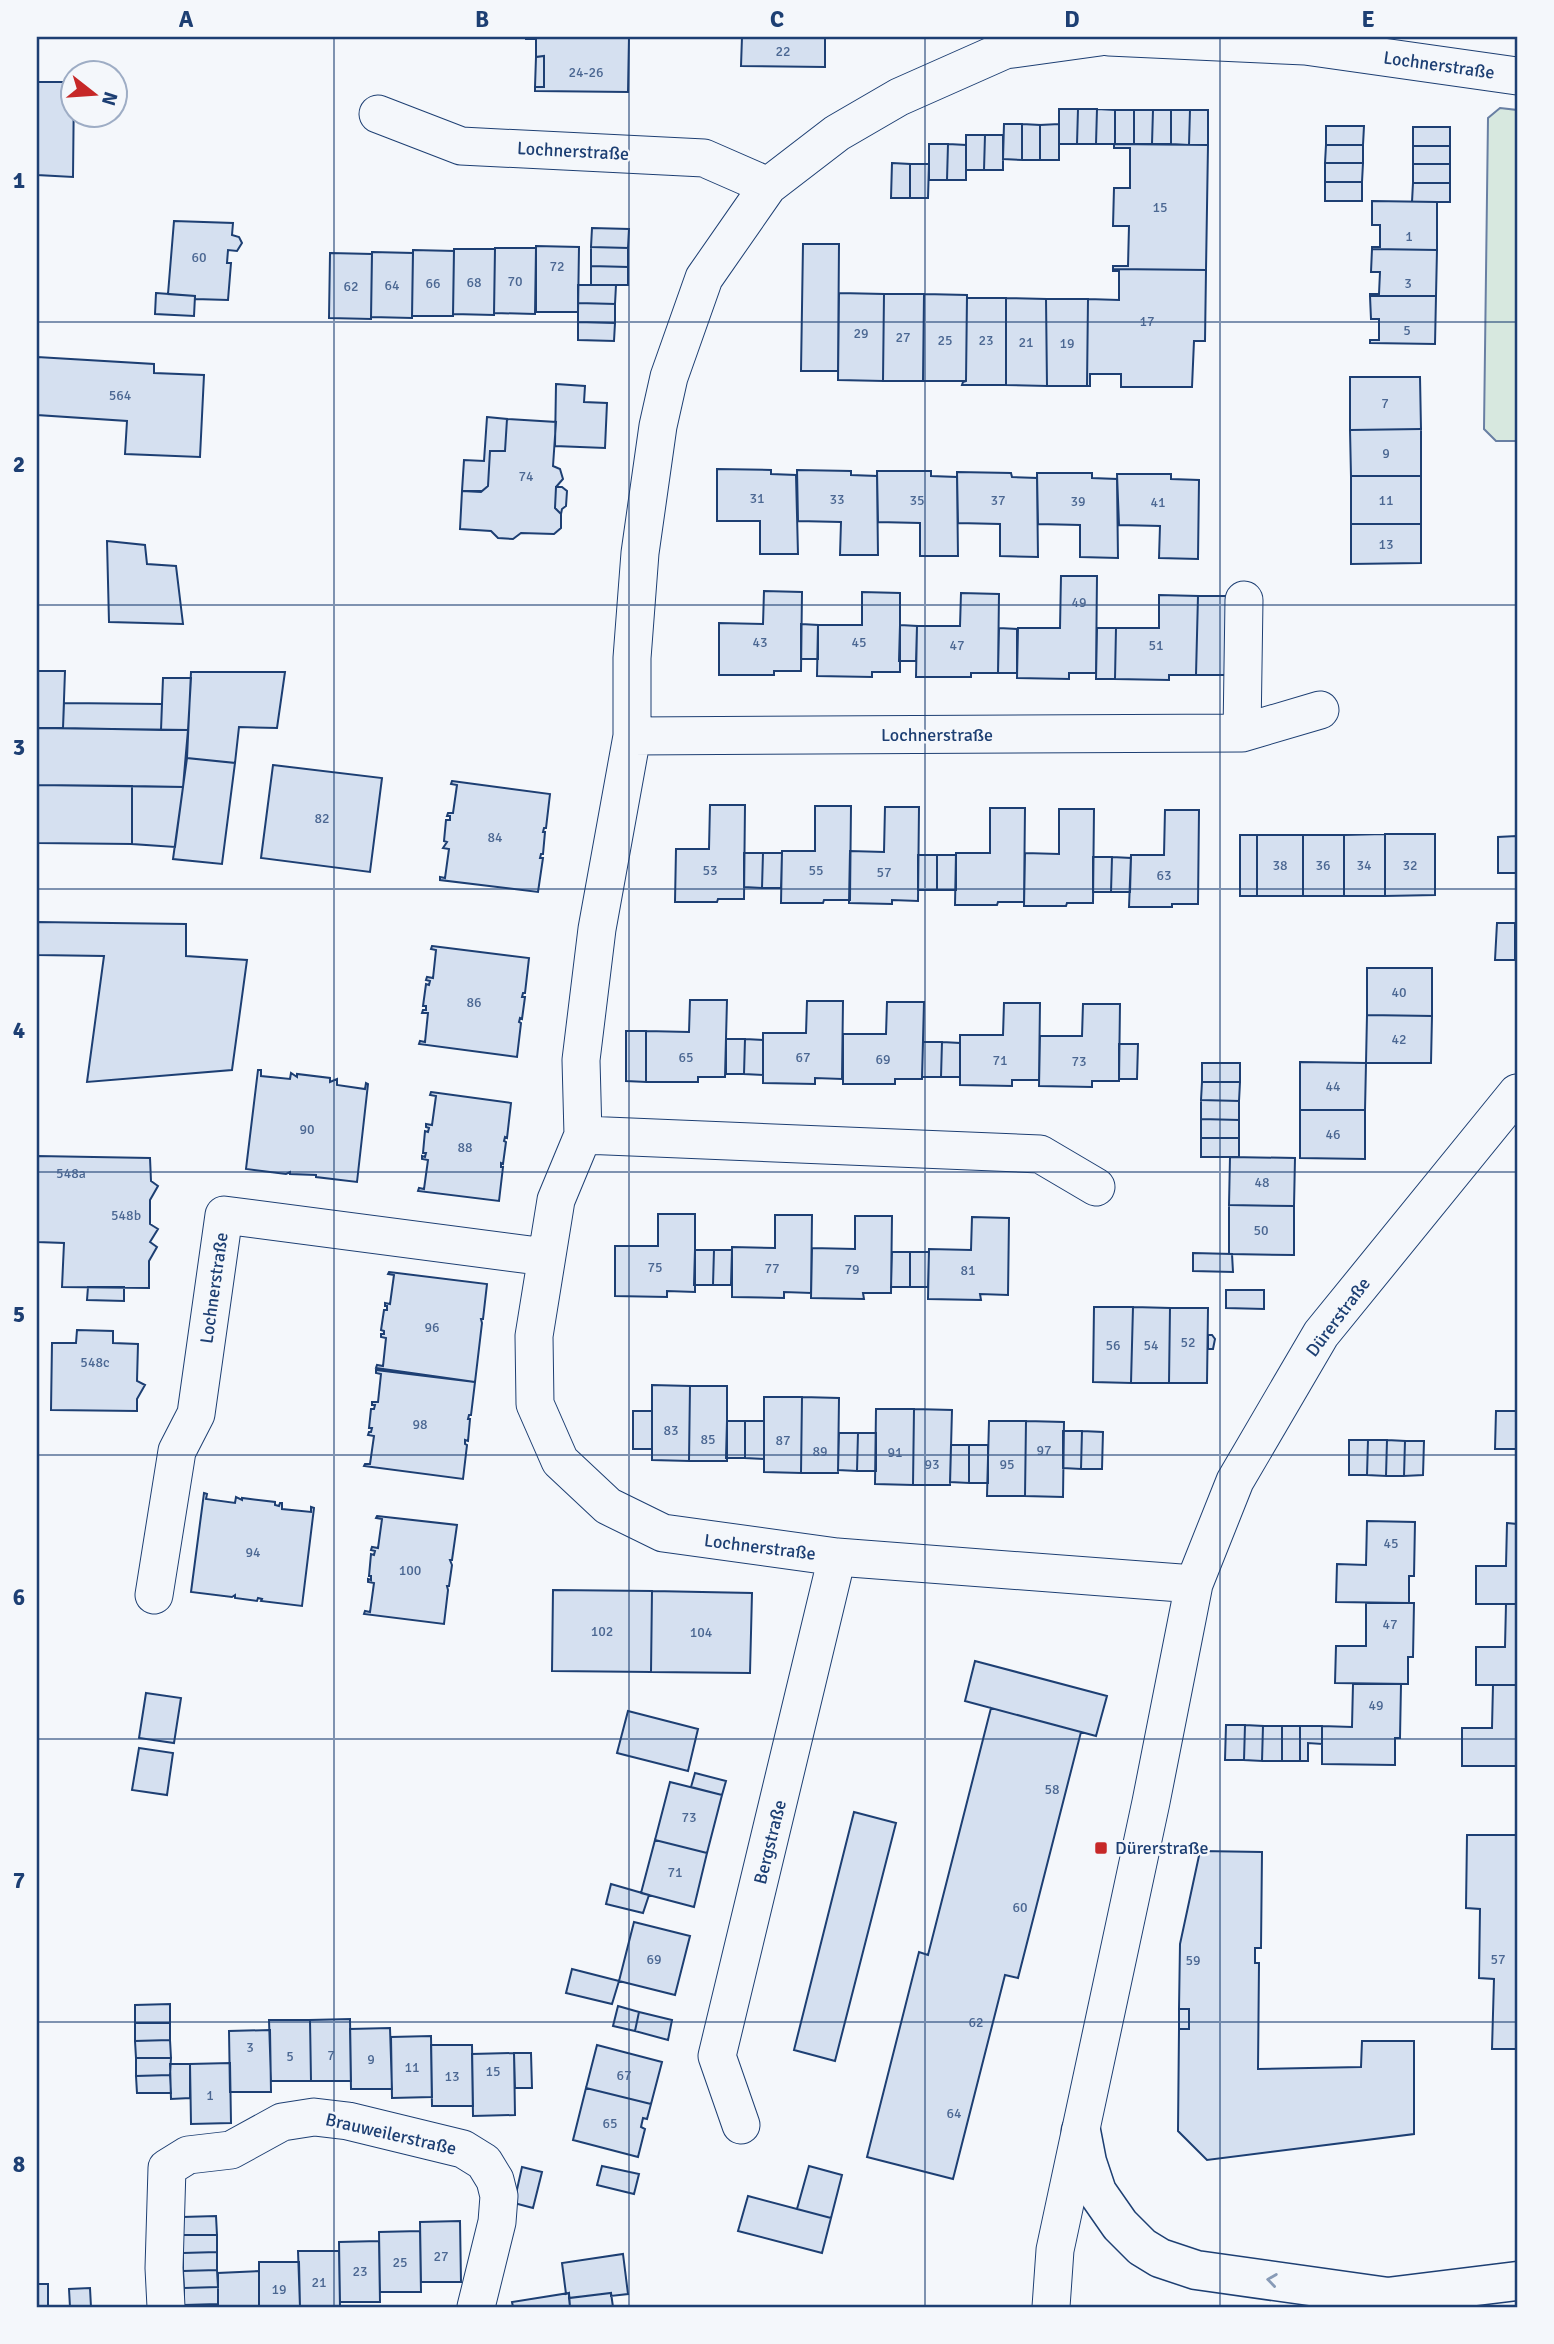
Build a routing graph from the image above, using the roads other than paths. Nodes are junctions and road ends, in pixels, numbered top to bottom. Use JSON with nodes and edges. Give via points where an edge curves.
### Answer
{"nodes":[{"id":1,"x":1100,"y":37,"type":"edge"},
{"id":2,"x":1109,"y":37,"type":"edge"},
{"id":3,"x":1306,"y":41,"type":"edge"},
{"id":4,"x":1517,"y":76,"type":"edge"},
{"id":5,"x":378,"y":114,"type":"dead end"},
{"id":6,"x":768,"y":186,"type":"junction"},
{"id":7,"x":1244,"y":600,"type":"dead end"},
{"id":8,"x":1320,"y":710,"type":"dead end"},
{"id":9,"x":1242,"y":733,"type":"junction"},
{"id":10,"x":632,"y":736,"type":"junction"},
{"id":11,"x":1517,"y":1093,"type":"edge"},
{"id":12,"x":583,"y":1135,"type":"junction"},
{"id":13,"x":1096,"y":1187,"type":"dead end"},
{"id":14,"x":547,"y":1257,"type":"junction"},
{"id":15,"x":837,"y":1557,"type":"junction"},
{"id":16,"x":1194,"y":1584,"type":"junction"},
{"id":17,"x":154,"y":1595,"type":"dead end"},
{"id":18,"x":741,"y":2125,"type":"dead end"},
{"id":19,"x":1081,"y":2132,"type":"junction"},
{"id":20,"x":1517,"y":2281,"type":"edge"},
{"id":21,"x":1388,"y":2297,"type":"junction"},
{"id":22,"x":166,"y":2307,"type":"edge"},
{"id":23,"x":476,"y":2307,"type":"edge"},
{"id":24,"x":1051,"y":2307,"type":"edge"},
{"id":25,"x":1295,"y":2307,"type":"edge"}],
"edges":[{"from":1,"to":6,"type":"street","name":"Lochnerstraße","via":[[1005,50],[941,77],[837,133]]},
{"from":2,"to":3,"type":"street","name":"Lochnerstraße"},
{"from":3,"to":4,"type":"street","name":"Lochnerstraße"},
{"from":5,"to":6,"type":"street","name":"Lochnerstraße","via":[[461,146],[704,158]]},
{"from":6,"to":10,"type":"street","name":"Lochnerstraße","via":[[704,278],[669,377],[640,554]]},
{"from":7,"to":9,"type":"street"},
{"from":8,"to":9,"type":"street","name":"Lochnerstraße"},
{"from":9,"to":10,"type":"street","name":"Lochnerstraße"},
{"from":10,"to":12,"type":"street","name":"Lochnerstraße","via":[[597,929],[582,1060]]},
{"from":11,"to":16,"type":"street","name":"Dürerstraße","via":[[1321,1334],[1235,1481]]},
{"from":12,"to":13,"type":"street","via":[[1040,1154]]},
{"from":12,"to":14,"type":"street","name":"Lochnerstraße","via":[[556,1200]]},
{"from":14,"to":15,"type":"street","name":"Lochnerstraße","via":[[534,1336],[535,1404],[559,1461],[608,1506],[663,1533]]},
{"from":14,"to":17,"type":"street","name":"Lochnerstraße","via":[[224,1215],[196,1414],[177,1451]]},
{"from":15,"to":16,"type":"street","name":"Lochnerstraße"},
{"from":15,"to":18,"type":"street","name":"Bergstraße","via":[[717,2056]]},
{"from":16,"to":19,"type":"street","name":"Dürerstraße"},
{"from":21,"to":19,"type":"main road","one_way":true,"via":[[1196,2270],[1160,2258],[1120,2225],[1097,2192]]},
{"from":19,"to":24,"type":"street","name":"Dürerstraße","via":[[1055,2250]]},
{"from":20,"to":21,"type":"main road"},
{"from":21,"to":25,"type":"main road"},
{"from":22,"to":23,"type":"street","name":"Brauweilerstraße","via":[[167,2168],[188,2155],[231,2150],[282,2122],[314,2117],[463,2149],[484,2162],[499,2196]]}]}
